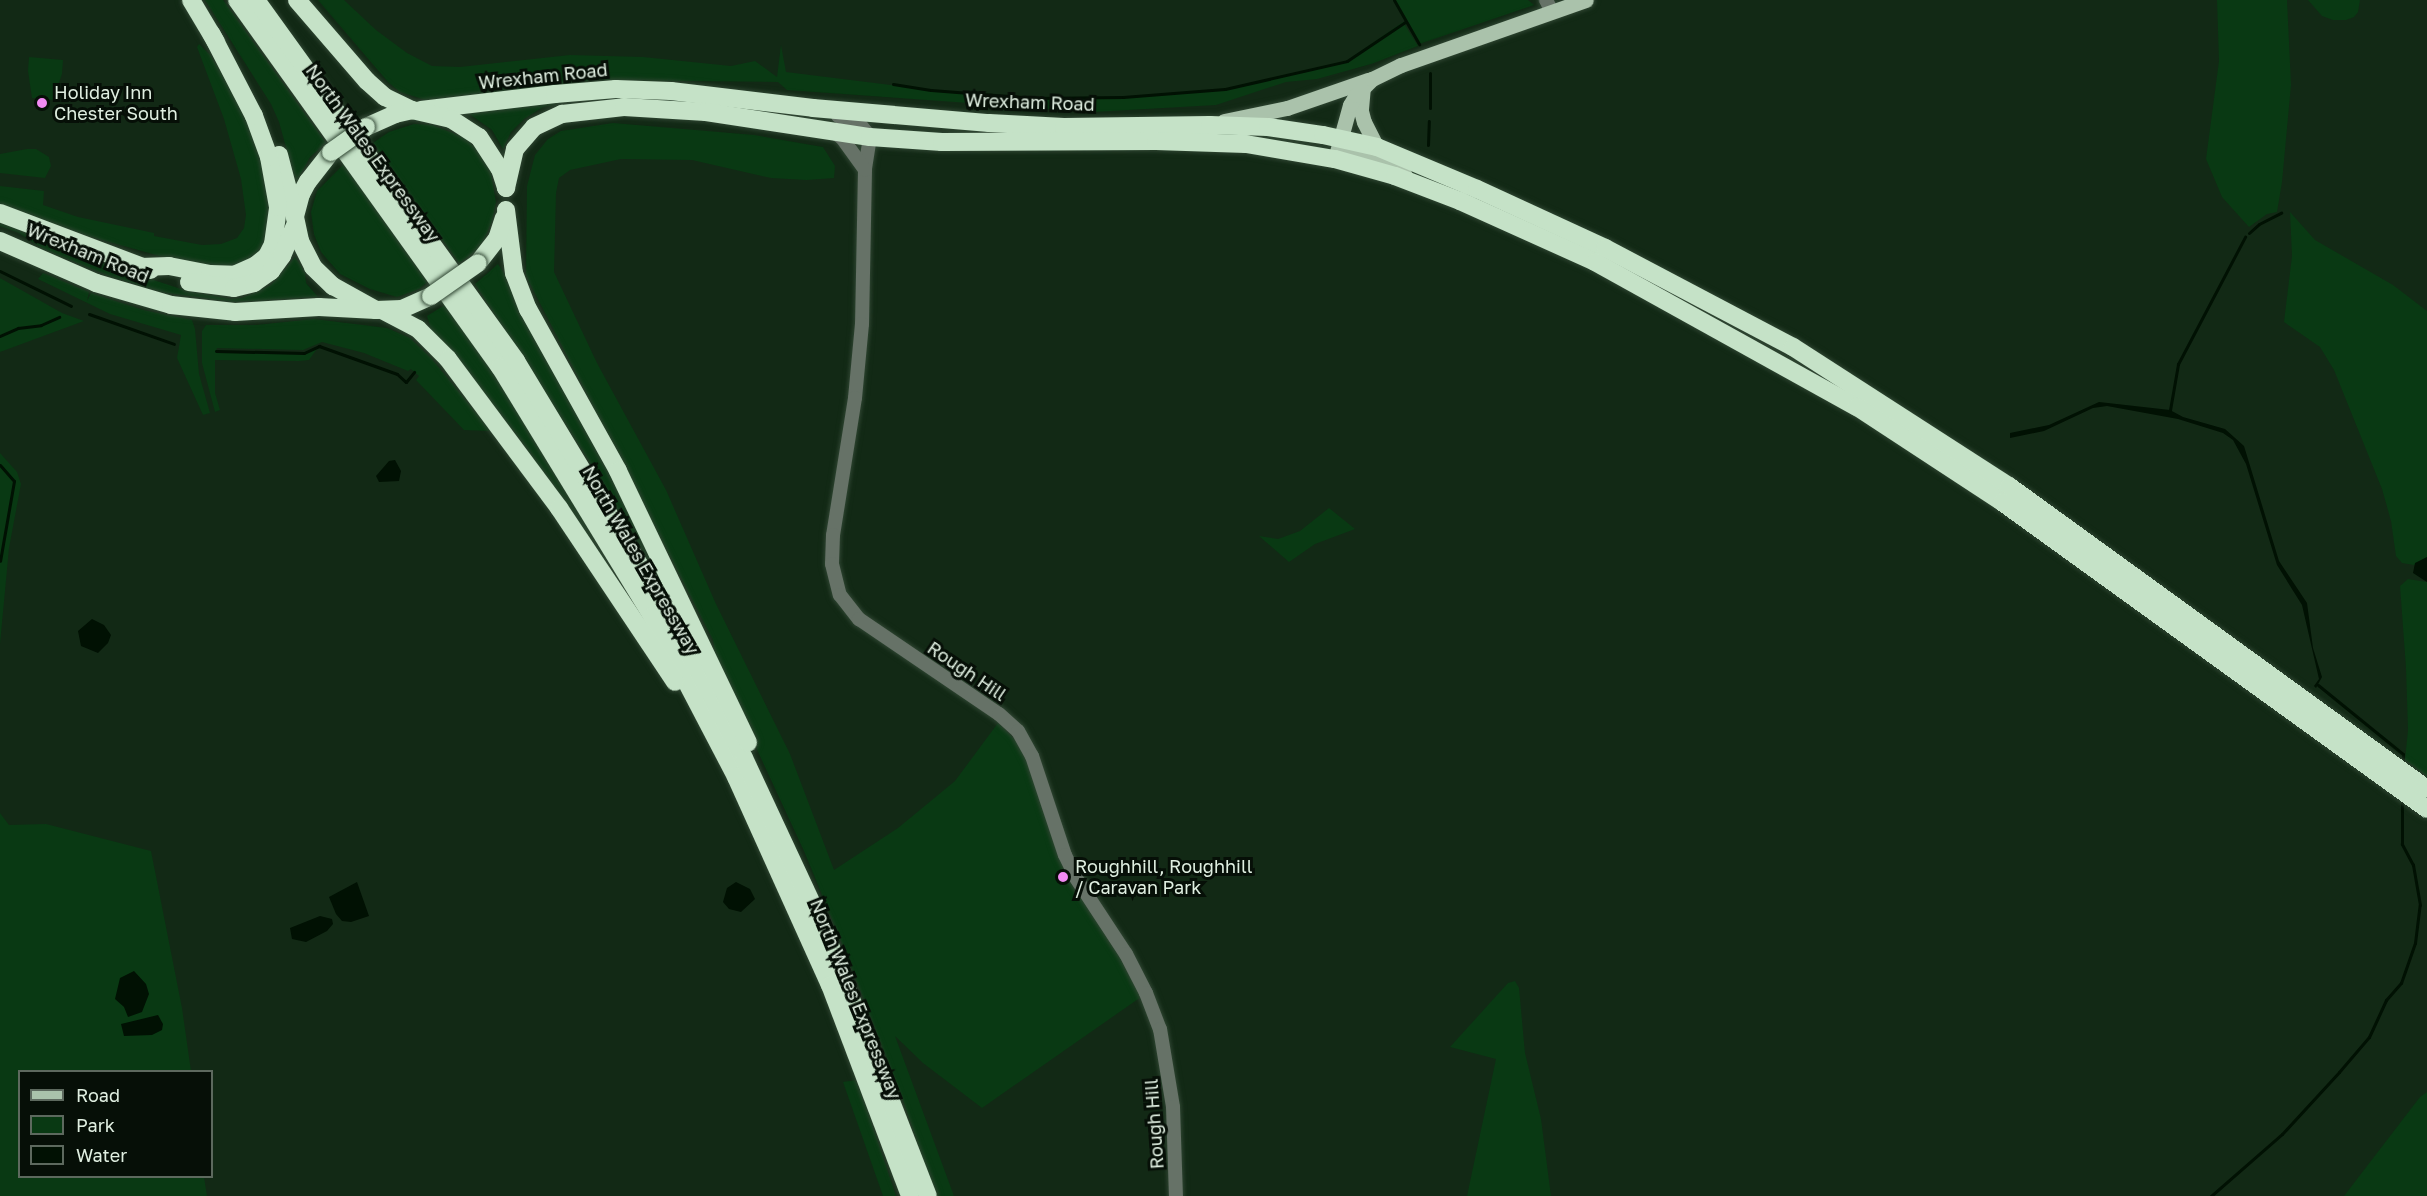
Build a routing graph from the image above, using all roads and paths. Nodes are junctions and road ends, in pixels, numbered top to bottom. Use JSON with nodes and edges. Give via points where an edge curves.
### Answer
{"nodes":[{"id":1,"x":190,"y":0,"type":"edge"},
{"id":2,"x":237,"y":0,"type":"edge"},
{"id":3,"x":256,"y":0,"type":"edge"},
{"id":4,"x":297,"y":0,"type":"edge"},
{"id":5,"x":1586,"y":0,"type":"edge"},
{"id":6,"x":1549,"y":6,"type":"edge"},
{"id":7,"x":211,"y":33,"type":"junction"},
{"id":8,"x":1368,"y":83,"type":"junction"},
{"id":9,"x":813,"y":108,"type":"junction"},
{"id":10,"x":416,"y":110,"type":"junction"},
{"id":11,"x":1210,"y":125,"type":"junction"},
{"id":12,"x":828,"y":129,"type":"junction"},
{"id":13,"x":870,"y":137,"type":"junction"},
{"id":14,"x":1377,"y":147,"type":"junction"},
{"id":15,"x":1338,"y":149,"type":"junction"},
{"id":16,"x":865,"y":170,"type":"junction"},
{"id":17,"x":506,"y":188,"type":"junction"},
{"id":18,"x":506,"y":210,"type":"junction"},
{"id":19,"x":0,"y":213,"type":"edge"},
{"id":20,"x":295,"y":221,"type":"junction"},
{"id":21,"x":0,"y":240,"type":"edge"},
{"id":22,"x":141,"y":267,"type":"junction"},
{"id":23,"x":379,"y":310,"type":"junction"},
{"id":24,"x":2427,"y":789,"type":"edge"},
{"id":25,"x":2427,"y":809,"type":"edge"},
{"id":26,"x":756,"y":820,"type":"junction"},
{"id":27,"x":825,"y":932,"type":"junction"},
{"id":28,"x":910,"y":1196,"type":"edge"},
{"id":29,"x":928,"y":1196,"type":"edge"},
{"id":30,"x":1176,"y":1196,"type":"edge"}],
"edges":[{"from":1,"to":7,"type":"highway"},
{"from":2,"to":26,"type":"highway","name":"North Wales Expressway","via":[[506,377],[652,616]]},
{"from":3,"to":27,"type":"highway","name":"North Wales Expressway","via":[[516,361],[583,469],[669,614],[744,758]]},
{"from":4,"to":10,"type":"highway","via":[[367,81],[385,97]]},
{"from":5,"to":6,"type":"main road"},
{"from":6,"to":8,"type":"main road","via":[[1401,65]]},
{"from":7,"to":20,"type":"highway","via":[[260,109],[276,143]]},
{"from":7,"to":22,"type":"highway","via":[[254,116],[269,157],[278,207],[273,244],[256,265],[234,275],[169,266]]},
{"from":8,"to":11,"type":"main road","via":[[1287,108]]},
{"from":8,"to":14,"type":"main road","via":[[1361,111]]},
{"from":8,"to":15,"type":"main road","via":[[1350,105]]},
{"from":9,"to":10,"type":"highway","name":"Wrexham Road","via":[[671,91],[616,89]]},
{"from":9,"to":11,"type":"highway","name":"Wrexham Road","via":[[1064,127]]},
{"from":9,"to":13,"type":"street","via":[[858,122]]},
{"from":10,"to":17,"type":"highway","via":[[450,119],[479,137],[500,169]]},
{"from":10,"to":20,"type":"highway","bridge":true,"via":[[366,127],[331,152],[304,187]]},
{"from":11,"to":15,"type":"highway","name":"Wrexham Road","via":[[1268,128]]},
{"from":12,"to":13,"type":"highway","name":"Wrexham Road"},
{"from":12,"to":16,"type":"street","via":[[842,138]]},
{"from":12,"to":17,"type":"highway","name":"Wrexham Road","via":[[706,112],[636,108],[562,114],[524,136],[515,149]]},
{"from":13,"to":15,"type":"highway","name":"Wrexham Road","via":[[942,142],[1203,141]]},
{"from":13,"to":16,"type":"street","name":"Rough Hill"},
{"from":14,"to":15,"type":"highway"},
{"from":14,"to":24,"type":"highway","via":[[1605,248],[1793,347],[2009,486]]},
{"from":15,"to":25,"type":"highway","via":[[1595,262],[1857,407],[2002,502]]},
{"from":16,"to":30,"type":"street","name":"Rough Hill","via":[[861,335],[833,535],[832,564],[840,595],[859,619],[999,714],[1018,731],[1028,747],[1065,855],[1126,954],[1160,1029],[1173,1107]]},
{"from":17,"to":18,"type":"highway"},
{"from":18,"to":23,"type":"highway","bridge":true,"via":[[497,239],[478,263],[431,296],[402,309]]},
{"from":18,"to":27,"type":"highway","via":[[514,273],[528,309],[618,471],[718,676],[779,811]]},
{"from":19,"to":22,"type":"highway","name":"Wrexham Road"},
{"from":20,"to":22,"type":"highway","name":"Wrexham Road","via":[[282,256],[271,271],[254,283],[214,287]]},
{"from":20,"to":23,"type":"highway","via":[[306,256],[321,277]]},
{"from":21,"to":23,"type":"highway","name":"Wrexham Road","via":[[96,283],[171,305],[235,312],[319,307]]},
{"from":23,"to":26,"type":"highway","via":[[418,329],[448,359],[533,472],[653,648]]},
{"from":26,"to":28,"type":"highway","name":"North Wales Expressway","via":[[831,985]]},
{"from":27,"to":29,"type":"highway","name":"North Wales Expressway"}]}
